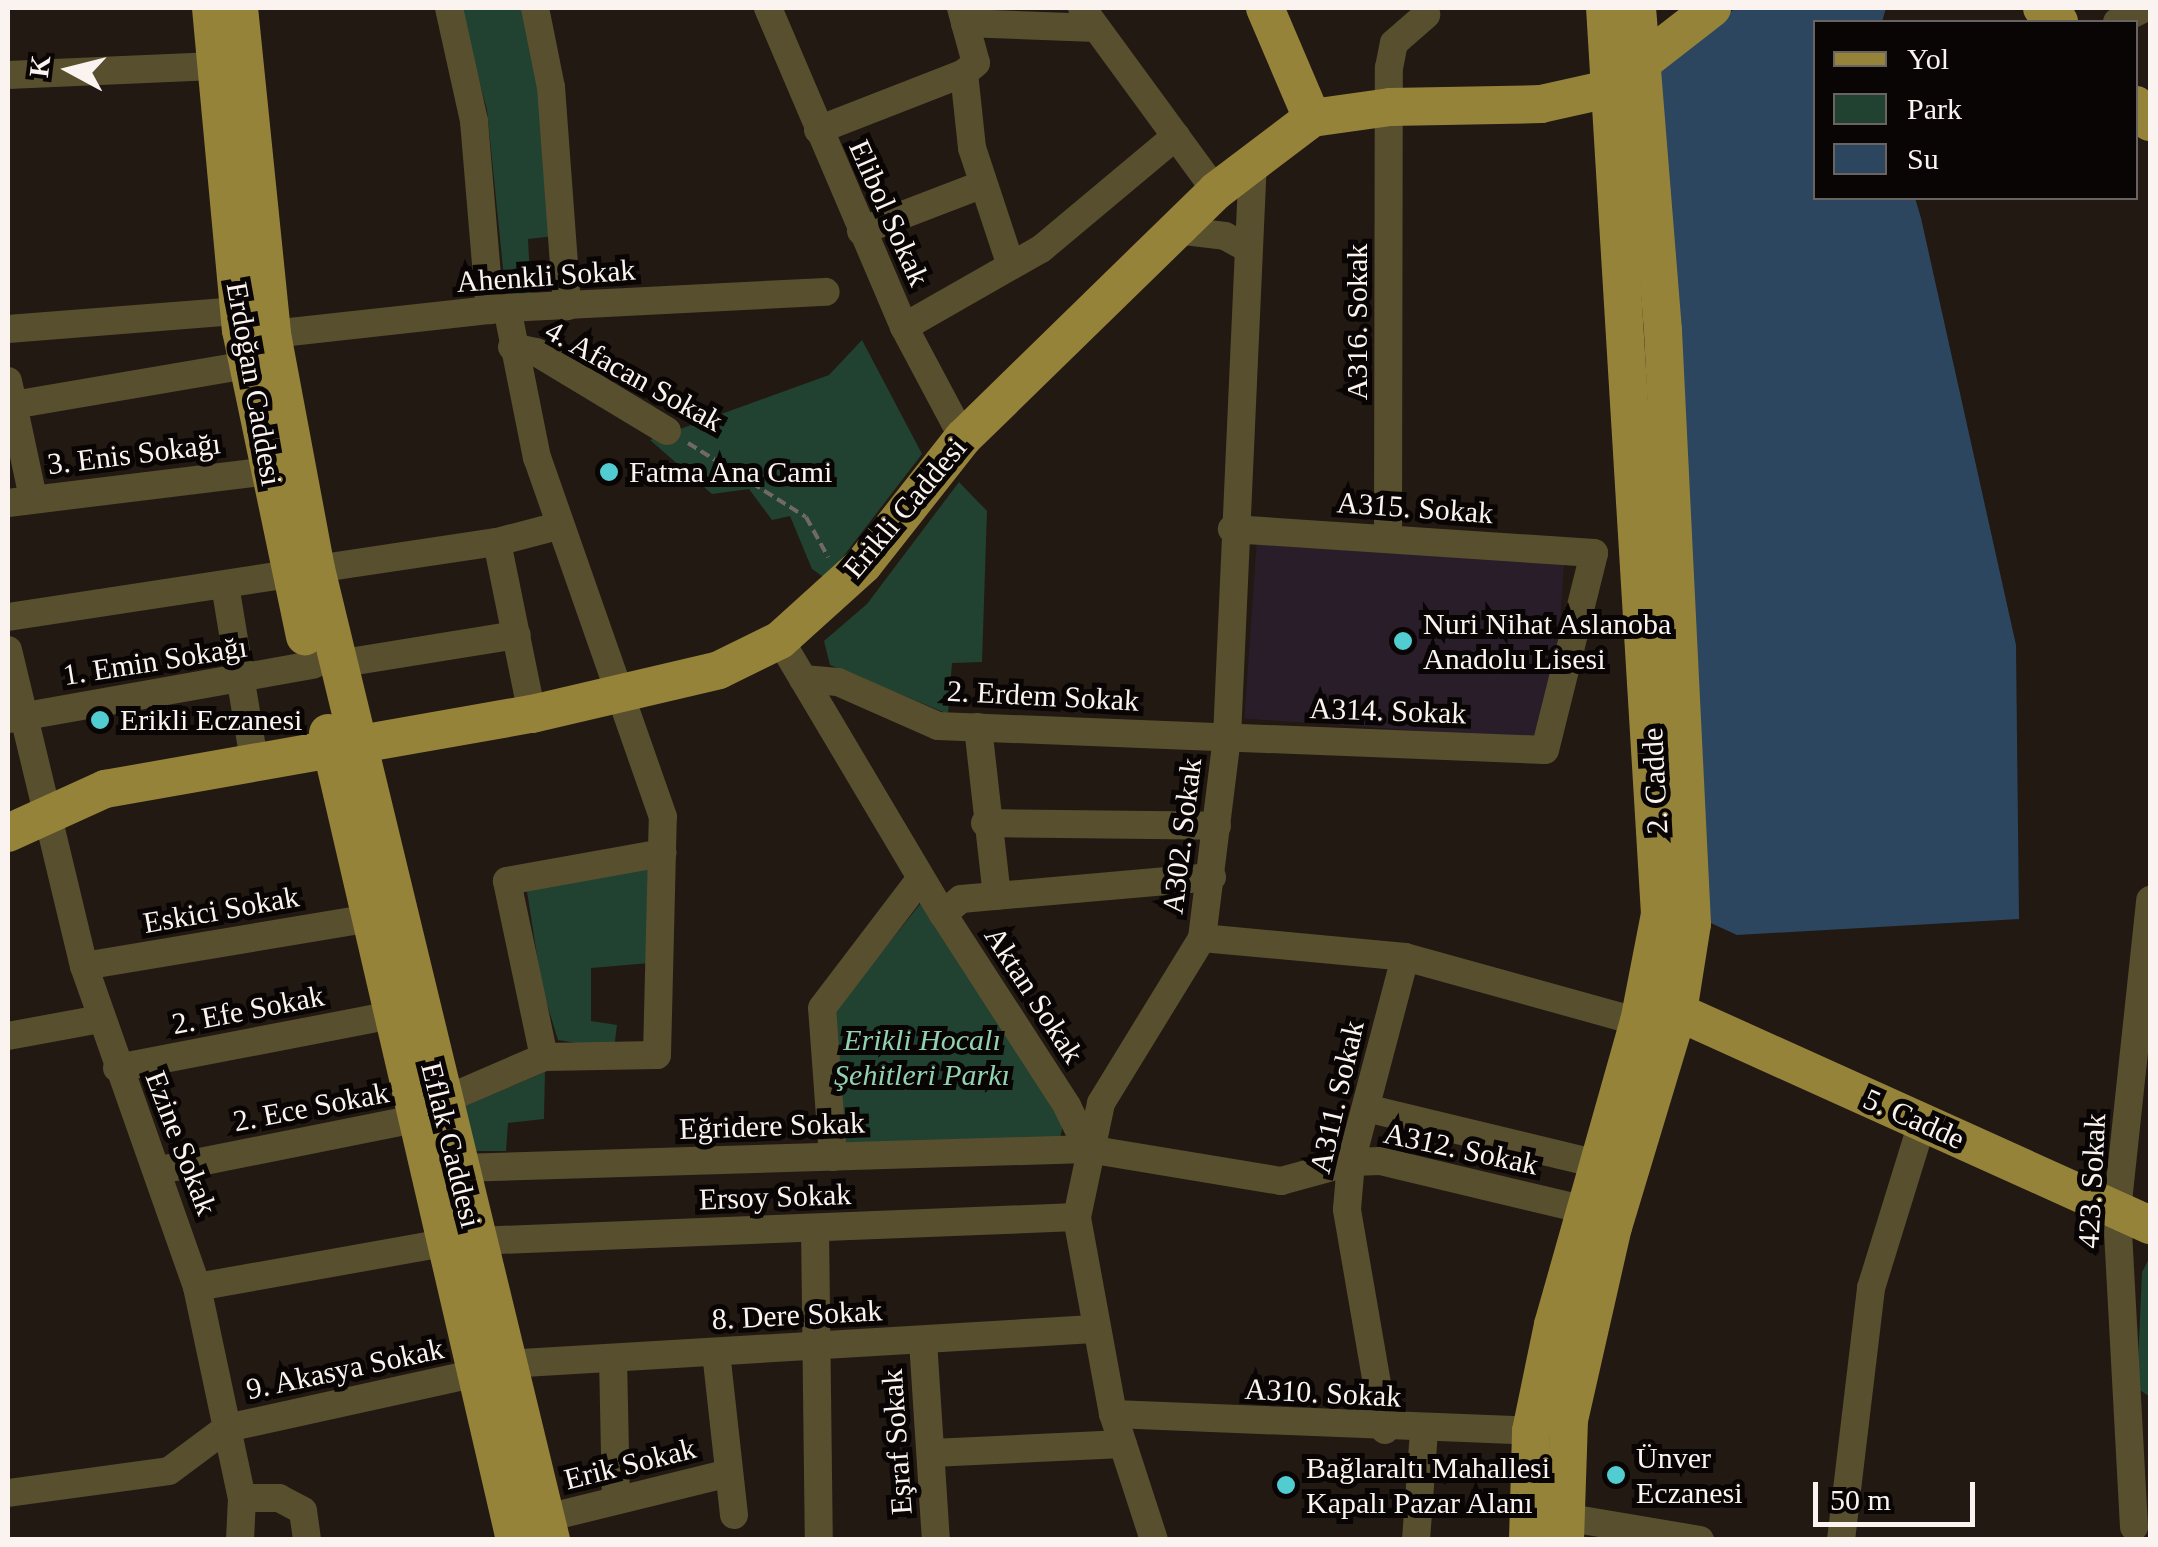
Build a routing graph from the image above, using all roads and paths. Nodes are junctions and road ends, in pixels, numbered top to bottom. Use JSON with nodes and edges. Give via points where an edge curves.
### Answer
{"nodes":[{"id":1,"x":211,"y":8,"type":"edge"},
{"id":2,"x":240,"y":8,"type":"edge"},
{"id":3,"x":448,"y":8,"type":"edge"},
{"id":4,"x":536,"y":8,"type":"edge"},
{"id":5,"x":768,"y":8,"type":"edge"},
{"id":6,"x":1265,"y":8,"type":"edge"},
{"id":7,"x":1605,"y":8,"type":"edge"},
{"id":8,"x":1638,"y":8,"type":"edge"},
{"id":9,"x":1712,"y":8,"type":"edge"},
{"id":10,"x":2146,"y":8,"type":"edge"},
{"id":11,"x":963,"y":15,"type":"edge"},
{"id":12,"x":1426,"y":15,"type":"dead end"},
{"id":13,"x":1089,"y":18,"type":"edge"},
{"id":14,"x":2121,"y":20,"type":"edge"},
{"id":15,"x":1640,"y":62,"type":"junction"},
{"id":16,"x":215,"y":66,"type":"junction"},
{"id":17,"x":964,"y":72,"type":"junction"},
{"id":18,"x":8,"y":75,"type":"edge"},
{"id":19,"x":1608,"y":89,"type":"junction"},
{"id":20,"x":1390,"y":106,"type":"junction"},
{"id":21,"x":1312,"y":118,"type":"junction"},
{"id":22,"x":818,"y":130,"type":"junction"},
{"id":23,"x":1176,"y":136,"type":"junction"},
{"id":24,"x":1254,"y":161,"type":"junction"},
{"id":25,"x":982,"y":184,"type":"junction"},
{"id":26,"x":1216,"y":191,"type":"junction"},
{"id":27,"x":1176,"y":230,"type":"junction"},
{"id":28,"x":861,"y":231,"type":"junction"},
{"id":29,"x":1248,"y":249,"type":"junction"},
{"id":30,"x":1011,"y":266,"type":"junction"},
{"id":31,"x":826,"y":292,"type":"dead end"},
{"id":32,"x":567,"y":306,"type":"junction"},
{"id":33,"x":498,"y":309,"type":"junction"},
{"id":34,"x":238,"y":311,"type":"junction"},
{"id":35,"x":904,"y":327,"type":"junction"},
{"id":36,"x":8,"y":329,"type":"edge"},
{"id":37,"x":272,"y":334,"type":"junction"},
{"id":38,"x":512,"y":347,"type":"junction"},
{"id":39,"x":246,"y":365,"type":"junction"},
{"id":40,"x":10,"y":393,"type":"edge"},
{"id":41,"x":667,"y":431,"type":"joint"},
{"id":42,"x":963,"y":438,"type":"junction"},
{"id":43,"x":268,"y":471,"type":"junction"},
{"id":44,"x":20,"y":501,"type":"edge"},
{"id":45,"x":558,"y":526,"type":"junction"},
{"id":46,"x":1232,"y":529,"type":"junction"},
{"id":47,"x":1388,"y":538,"type":"junction"},
{"id":48,"x":497,"y":542,"type":"junction"},
{"id":49,"x":303,"y":571,"type":"junction"},
{"id":50,"x":225,"y":585,"type":"junction"},
{"id":51,"x":836,"y":590,"type":"junction"},
{"id":52,"x":8,"y":616,"type":"edge"},
{"id":53,"x":517,"y":635,"type":"junction"},
{"id":54,"x":780,"y":640,"type":"junction"},
{"id":55,"x":8,"y":650,"type":"edge"},
{"id":56,"x":325,"y":665,"type":"junction"},
{"id":57,"x":803,"y":679,"type":"junction"},
{"id":58,"x":242,"y":680,"type":"junction"},
{"id":59,"x":616,"y":694,"type":"junction"},
{"id":60,"x":532,"y":714,"type":"junction"},
{"id":61,"x":16,"y":718,"type":"edge"},
{"id":62,"x":978,"y":728,"type":"junction"},
{"id":63,"x":1227,"y":737,"type":"junction"},
{"id":64,"x":1546,"y":750,"type":"joint"},
{"id":65,"x":345,"y":752,"type":"junction"},
{"id":66,"x":254,"y":761,"type":"junction"},
{"id":67,"x":45,"y":815,"type":"junction"},
{"id":68,"x":986,"y":823,"type":"junction"},
{"id":69,"x":1217,"y":826,"type":"junction"},
{"id":70,"x":8,"y":833,"type":"edge"},
{"id":71,"x":662,"y":853,"type":"junction"},
{"id":72,"x":1212,"y":877,"type":"junction"},
{"id":73,"x":921,"y":878,"type":"junction"},
{"id":74,"x":997,"y":896,"type":"junction"},
{"id":75,"x":2150,"y":900,"type":"edge"},
{"id":76,"x":943,"y":914,"type":"junction"},
{"id":77,"x":370,"y":918,"type":"junction"},
{"id":78,"x":1202,"y":938,"type":"junction"},
{"id":79,"x":1405,"y":957,"type":"junction"},
{"id":80,"x":84,"y":966,"type":"junction"},
{"id":81,"x":1678,"y":1012,"type":"junction"},
{"id":82,"x":392,"y":1015,"type":"junction"},
{"id":83,"x":101,"y":1020,"type":"junction"},
{"id":84,"x":1639,"y":1022,"type":"junction"},
{"id":85,"x":8,"y":1036,"type":"edge"},
{"id":86,"x":544,"y":1057,"type":"junction"},
{"id":87,"x":117,"y":1068,"type":"junction"},
{"id":88,"x":1366,"y":1108,"type":"junction"},
{"id":89,"x":428,"y":1110,"type":"junction"},
{"id":90,"x":1922,"y":1122,"type":"junction"},
{"id":91,"x":1088,"y":1150,"type":"junction"},
{"id":92,"x":833,"y":1156,"type":"junction"},
{"id":93,"x":1352,"y":1162,"type":"junction"},
{"id":94,"x":1598,"y":1164,"type":"junction"},
{"id":95,"x":459,"y":1168,"type":"junction"},
{"id":96,"x":160,"y":1170,"type":"junction"},
{"id":97,"x":1585,"y":1210,"type":"junction"},
{"id":98,"x":1077,"y":1217,"type":"junction"},
{"id":99,"x":2134,"y":1218,"type":"edge"},
{"id":100,"x":815,"y":1228,"type":"junction"},
{"id":101,"x":460,"y":1242,"type":"junction"},
{"id":102,"x":197,"y":1286,"type":"junction"},
{"id":103,"x":1092,"y":1330,"type":"junction"},
{"id":104,"x":923,"y":1341,"type":"junction"},
{"id":105,"x":818,"y":1346,"type":"junction"},
{"id":106,"x":716,"y":1352,"type":"junction"},
{"id":107,"x":612,"y":1358,"type":"junction"},
{"id":108,"x":491,"y":1369,"type":"junction"},
{"id":109,"x":1113,"y":1414,"type":"junction"},
{"id":110,"x":226,"y":1428,"type":"junction"},
{"id":111,"x":1385,"y":1430,"type":"junction"},
{"id":112,"x":1424,"y":1430,"type":"junction"},
{"id":113,"x":1531,"y":1431,"type":"junction"},
{"id":114,"x":1123,"y":1444,"type":"junction"},
{"id":115,"x":932,"y":1454,"type":"junction"},
{"id":116,"x":729,"y":1474,"type":"junction"},
{"id":117,"x":2150,"y":1482,"type":"edge"},
{"id":118,"x":8,"y":1493,"type":"edge"},
{"id":119,"x":242,"y":1498,"type":"junction"},
{"id":120,"x":616,"y":1500,"type":"junction"},
{"id":121,"x":734,"y":1515,"type":"dead end"},
{"id":122,"x":548,"y":1528,"type":"edge"},
{"id":123,"x":1564,"y":1528,"type":"edge"},
{"id":124,"x":2132,"y":1533,"type":"edge"},
{"id":125,"x":240,"y":1540,"type":"edge"},
{"id":126,"x":307,"y":1540,"type":"edge"},
{"id":127,"x":514,"y":1540,"type":"edge"},
{"id":128,"x":818,"y":1540,"type":"edge"},
{"id":129,"x":936,"y":1540,"type":"edge"},
{"id":130,"x":1154,"y":1540,"type":"edge"},
{"id":131,"x":1416,"y":1540,"type":"edge"},
{"id":132,"x":1528,"y":1540,"type":"edge"},
{"id":133,"x":1700,"y":1540,"type":"edge"},
{"id":134,"x":1841,"y":1540,"type":"edge"}],
"edges":[{"from":1,"to":16,"type":"main road","name":"Erdoğan Caddesi"},
{"from":2,"to":37,"type":"main road","name":"Erdoğan Caddesi"},
{"from":3,"to":33,"type":"street","via":[[474,121]]},
{"from":4,"to":32,"type":"street","via":[[551,87]]},
{"from":5,"to":22,"type":"street","name":"Elibol Sokak"},
{"from":6,"to":21,"type":"main road"},
{"from":7,"to":19,"type":"main road","name":"2. Cadde"},
{"from":8,"to":15,"type":"main road","name":"2. Cadde"},
{"from":9,"to":15,"type":"main road"},
{"from":10,"to":14,"type":"street"},
{"from":11,"to":13,"type":"street"},
{"from":11,"to":17,"type":"street","via":[[976,63]]},
{"from":12,"to":20,"type":"street","name":"A316. Sokak","via":[[1394,43]]},
{"from":13,"to":23,"type":"street"},
{"from":15,"to":19,"type":"main road"},
{"from":15,"to":81,"type":"main road","name":"2. Cadde","via":[[1663,331],[1691,852],[1692,924]]},
{"from":16,"to":18,"type":"street"},
{"from":16,"to":34,"type":"main road","name":"Erdoğan Caddesi"},
{"from":17,"to":22,"type":"street"},
{"from":17,"to":25,"type":"street"},
{"from":19,"to":20,"type":"main road","name":"Erikli Caddesi","via":[[1541,104]]},
{"from":19,"to":84,"type":"main road","name":"2. Cadde","via":[[1658,840],[1660,914]]},
{"from":20,"to":21,"type":"main road","name":"Erikli Caddesi"},
{"from":20,"to":47,"type":"street","name":"A316. Sokak"},
{"from":21,"to":24,"type":"main road","name":"Erikli Caddesi"},
{"from":22,"to":28,"type":"street","name":"Elibol Sokak"},
{"from":23,"to":26,"type":"street"},
{"from":23,"to":30,"type":"street","via":[[1041,249]]},
{"from":24,"to":26,"type":"main road","name":"Erikli Caddesi"},
{"from":24,"to":29,"type":"street","name":"A302. Sokak"},
{"from":25,"to":28,"type":"street"},
{"from":25,"to":30,"type":"street"},
{"from":26,"to":27,"type":"main road","name":"Erikli Caddesi"},
{"from":27,"to":29,"type":"street","via":[[1225,236]]},
{"from":27,"to":42,"type":"main road","name":"Erikli Caddesi"},
{"from":28,"to":35,"type":"street","name":"Elibol Sokak"},
{"from":29,"to":46,"type":"street","name":"A302. Sokak"},
{"from":30,"to":35,"type":"street"},
{"from":31,"to":32,"type":"street","name":"Ahenkli Sokak"},
{"from":32,"to":33,"type":"street","name":"Ahenkli Sokak"},
{"from":33,"to":37,"type":"street","name":"Ahenkli Sokak"},
{"from":33,"to":38,"type":"street"},
{"from":34,"to":36,"type":"street"},
{"from":34,"to":39,"type":"main road","name":"Erdoğan Caddesi"},
{"from":35,"to":42,"type":"street","name":"Elibol Sokak"},
{"from":37,"to":49,"type":"main road","name":"Erdoğan Caddesi"},
{"from":38,"to":41,"type":"street","name":"4. Afacan Sokak","via":[[536,352]]},
{"from":38,"to":45,"type":"street"},
{"from":39,"to":40,"type":"street"},
{"from":39,"to":43,"type":"main road","name":"Erdoğan Caddesi"},
{"from":40,"to":44,"type":"street"},
{"from":41,"to":51,"type":"path","name":"4. Afacan Sokak","via":[[806,517],[823,541]]},
{"from":42,"to":51,"type":"main road","name":"Erikli Caddesi"},
{"from":43,"to":44,"type":"street","name":"3. Enis Sokağı"},
{"from":43,"to":49,"type":"main road","name":"Erdoğan Caddesi"},
{"from":45,"to":48,"type":"street"},
{"from":45,"to":59,"type":"street"},
{"from":46,"to":47,"type":"street","name":"A315. Sokak"},
{"from":46,"to":63,"type":"street","name":"A302. Sokak"},
{"from":47,"to":64,"type":"street","name":"A315. Sokak","via":[[1594,553]]},
{"from":48,"to":49,"type":"street"},
{"from":48,"to":53,"type":"street"},
{"from":49,"to":50,"type":"street"},
{"from":49,"to":56,"type":"main road","name":"Erdoğan Caddesi"},
{"from":50,"to":52,"type":"street"},
{"from":50,"to":58,"type":"street"},
{"from":51,"to":54,"type":"main road","name":"Erikli Caddesi"},
{"from":53,"to":56,"type":"street","name":"1. Emin Sokağı"},
{"from":53,"to":60,"type":"street"},
{"from":54,"to":57,"type":"street","name":"Aktan Sokak"},
{"from":54,"to":59,"type":"main road","name":"Erikli Caddesi","via":[[719,670]]},
{"from":55,"to":61,"type":"street","name":"Ezine Sokak"},
{"from":56,"to":58,"type":"street","name":"1. Emin Sokağı"},
{"from":56,"to":65,"type":"main road","name":"Erdoğan Caddesi"},
{"from":57,"to":62,"type":"street","name":"2. Erdem Sokak","via":[[838,682],[938,726]]},
{"from":57,"to":73,"type":"street","name":"Aktan Sokak"},
{"from":58,"to":61,"type":"street","name":"1. Emin Sokağı"},
{"from":58,"to":66,"type":"street"},
{"from":59,"to":60,"type":"main road","name":"Erikli Caddesi"},
{"from":59,"to":71,"type":"street","via":[[663,817]]},
{"from":60,"to":65,"type":"main road","name":"Erikli Caddesi"},
{"from":61,"to":67,"type":"street","name":"Ezine Sokak"},
{"from":62,"to":63,"type":"street","name":"2. Erdem Sokak"},
{"from":62,"to":68,"type":"street"},
{"from":63,"to":64,"type":"street","name":"A314. Sokak"},
{"from":63,"to":69,"type":"street","name":"A302. Sokak"},
{"from":65,"to":66,"type":"main road","name":"Erikli Caddesi"},
{"from":65,"to":77,"type":"main road","name":"Eflak Caddesi"},
{"from":65,"to":89,"type":"main road","name":"Eflak Caddesi"},
{"from":66,"to":67,"type":"main road","name":"Erikli Caddesi","via":[[105,789]]},
{"from":67,"to":70,"type":"main road","name":"Erikli Caddesi"},
{"from":67,"to":80,"type":"street","name":"Ezine Sokak"},
{"from":68,"to":69,"type":"street"},
{"from":68,"to":74,"type":"street"},
{"from":69,"to":72,"type":"street","name":"A302. Sokak"},
{"from":71,"to":86,"type":"street","via":[[657,1055]]},
{"from":71,"to":86,"type":"street","via":[[507,881]]},
{"from":72,"to":74,"type":"street"},
{"from":72,"to":78,"type":"street","name":"A302. Sokak"},
{"from":73,"to":76,"type":"street","name":"Aktan Sokak"},
{"from":73,"to":92,"type":"street","via":[[822,1008]]},
{"from":74,"to":76,"type":"street","via":[[961,899]]},
{"from":75,"to":99,"type":"street","name":"423. Sokak"},
{"from":76,"to":91,"type":"street","name":"Aktan Sokak","via":[[1067,1106]]},
{"from":77,"to":80,"type":"street","name":"Eskici Sokak"},
{"from":77,"to":82,"type":"main road","name":"Eflak Caddesi"},
{"from":78,"to":79,"type":"street"},
{"from":78,"to":91,"type":"street","name":"A302. Sokak","via":[[1101,1103]]},
{"from":79,"to":84,"type":"street"},
{"from":79,"to":88,"type":"street","name":"A311. Sokak"},
{"from":80,"to":83,"type":"street","name":"Ezine Sokak"},
{"from":81,"to":90,"type":"main road","name":"5. Cadde"},
{"from":81,"to":123,"type":"main road","name":"2. Cadde","via":[[1587,1339],[1570,1420]]},
{"from":82,"to":87,"type":"street","name":"2. Efe Sokak"},
{"from":82,"to":89,"type":"main road","name":"Eflak Caddesi"},
{"from":83,"to":85,"type":"street"},
{"from":83,"to":87,"type":"street","name":"Ezine Sokak"},
{"from":84,"to":94,"type":"main road","name":"2. Cadde"},
{"from":86,"to":89,"type":"street","name":"2. Ece Sokak"},
{"from":87,"to":96,"type":"street","name":"Ezine Sokak"},
{"from":88,"to":93,"type":"street","name":"A311. Sokak"},
{"from":88,"to":94,"type":"street"},
{"from":89,"to":95,"type":"main road","name":"Eflak Caddesi"},
{"from":89,"to":96,"type":"street","name":"2. Ece Sokak"},
{"from":89,"to":101,"type":"main road","name":"Eflak Caddesi"},
{"from":90,"to":99,"type":"main road","name":"5. Cadde"},
{"from":90,"to":134,"type":"street","via":[[1872,1288]]},
{"from":91,"to":92,"type":"street","name":"Eğridere Sokak"},
{"from":91,"to":93,"type":"street","name":"A312. Sokak","via":[[1280,1181]]},
{"from":91,"to":98,"type":"street","name":"A302. Sokak"},
{"from":92,"to":95,"type":"street","name":"Eğridere Sokak"},
{"from":93,"to":97,"type":"street","name":"A312. Sokak","via":[[1380,1162]]},
{"from":93,"to":111,"type":"street","name":"A311. Sokak","via":[[1347,1208]]},
{"from":94,"to":97,"type":"main road","name":"2. Cadde"},
{"from":95,"to":101,"type":"main road","name":"Eflak Caddesi"},
{"from":96,"to":102,"type":"street","name":"Ezine Sokak"},
{"from":97,"to":113,"type":"main road","name":"2. Cadde"},
{"from":98,"to":100,"type":"street","name":"Ersoy Sokak"},
{"from":98,"to":103,"type":"street","name":"A302. Sokak"},
{"from":99,"to":124,"type":"street","name":"423. Sokak"},
{"from":100,"to":101,"type":"street","name":"Ersoy Sokak"},
{"from":100,"to":105,"type":"street"},
{"from":101,"to":102,"type":"street","name":"Ersoy Sokak"},
{"from":101,"to":108,"type":"main road","name":"Eflak Caddesi"},
{"from":102,"to":110,"type":"street","name":"Ezine Sokak"},
{"from":103,"to":104,"type":"street","name":"8. Dere Sokak"},
{"from":103,"to":109,"type":"street","name":"A302. Sokak"},
{"from":104,"to":105,"type":"street","name":"8. Dere Sokak"},
{"from":104,"to":115,"type":"street","name":"Eşraf Sokak"},
{"from":105,"to":106,"type":"street","name":"8. Dere Sokak"},
{"from":105,"to":128,"type":"street"},
{"from":106,"to":107,"type":"street","name":"8. Dere Sokak"},
{"from":106,"to":116,"type":"street","name":"Erik Sokak"},
{"from":107,"to":108,"type":"street","name":"8. Dere Sokak"},
{"from":107,"to":120,"type":"street"},
{"from":108,"to":110,"type":"street","name":"9. Akasya Sokak"},
{"from":108,"to":122,"type":"main road","name":"Eflak Caddesi"},
{"from":108,"to":127,"type":"main road","name":"Eflak Caddesi"},
{"from":109,"to":111,"type":"street","name":"A310. Sokak"},
{"from":109,"to":114,"type":"street","name":"A302. Sokak"},
{"from":110,"to":118,"type":"street","via":[[169,1471]]},
{"from":110,"to":119,"type":"street","name":"Ezine Sokak"},
{"from":111,"to":112,"type":"street","name":"A310. Sokak"},
{"from":112,"to":113,"type":"street","name":"A310. Sokak"},
{"from":112,"to":131,"type":"street"},
{"from":113,"to":132,"type":"main road","name":"2. Cadde"},
{"from":114,"to":115,"type":"street"},
{"from":114,"to":130,"type":"street","name":"A302. Sokak"},
{"from":115,"to":129,"type":"street","name":"Eşraf Sokak"},
{"from":116,"to":120,"type":"street","name":"Erik Sokak"},
{"from":116,"to":121,"type":"street","name":"Erik Sokak"},
{"from":117,"to":124,"type":"street"},
{"from":119,"to":125,"type":"street","name":"Ezine Sokak"},
{"from":119,"to":126,"type":"street","via":[[279,1498],[303,1511]]},
{"from":120,"to":122,"type":"street","name":"Erik Sokak"},
{"from":123,"to":133,"type":"street"}]}
